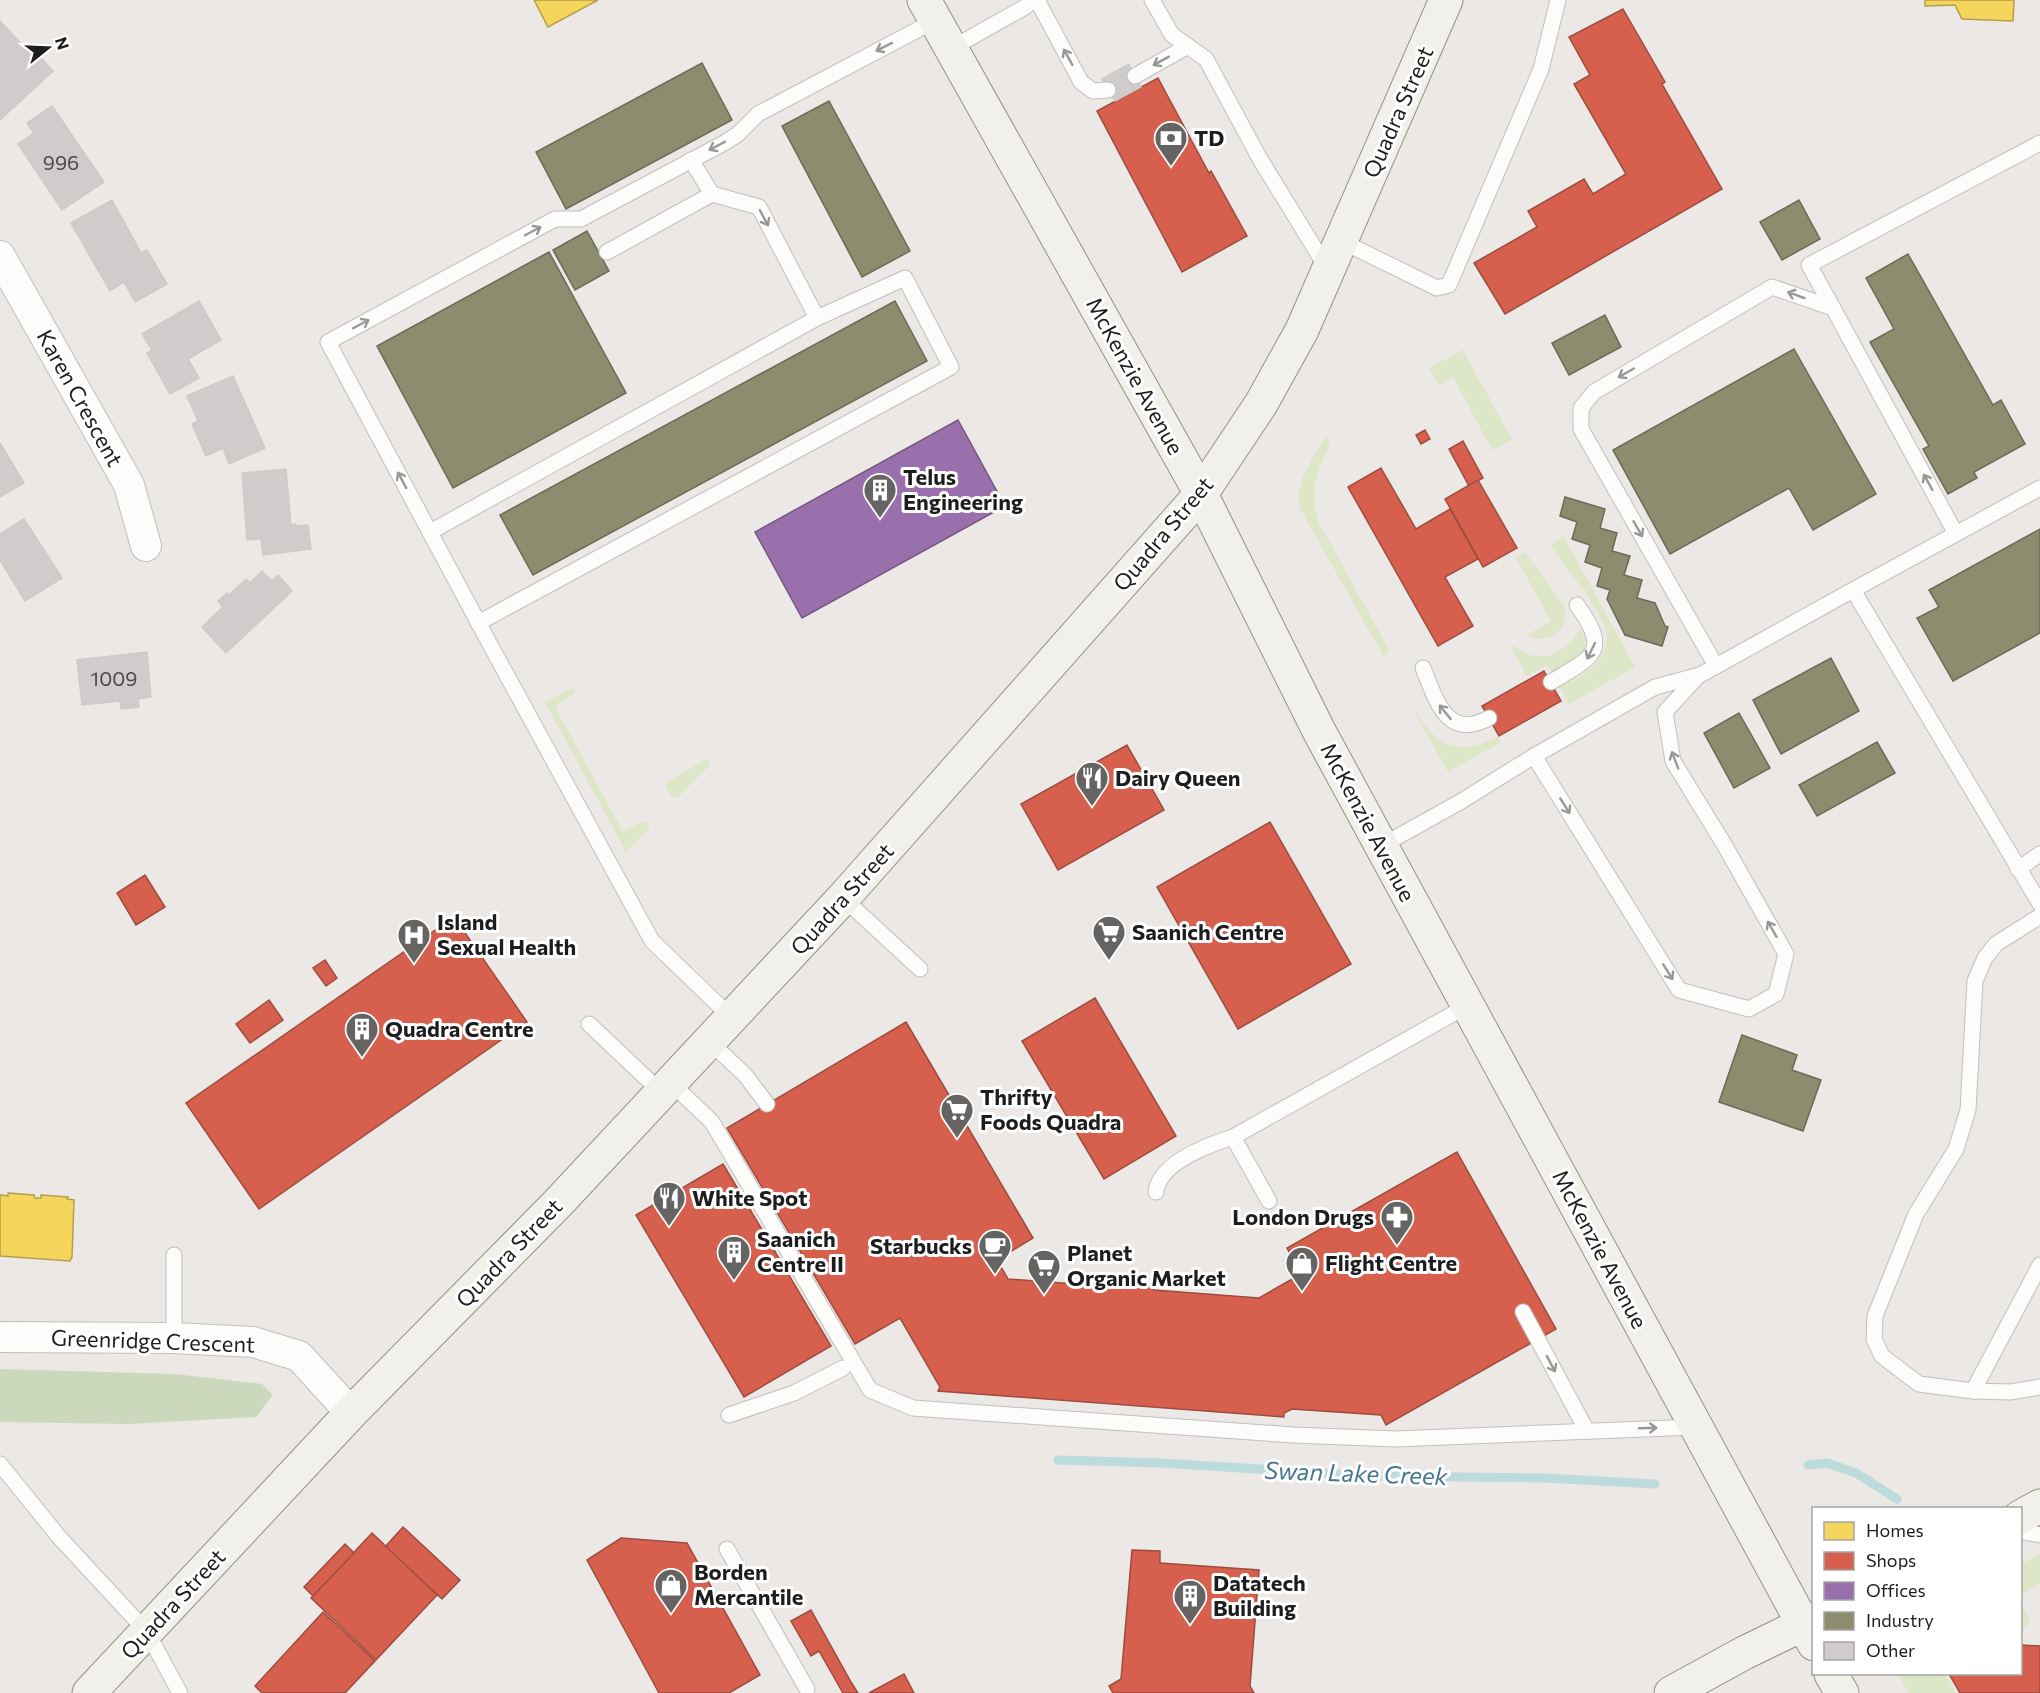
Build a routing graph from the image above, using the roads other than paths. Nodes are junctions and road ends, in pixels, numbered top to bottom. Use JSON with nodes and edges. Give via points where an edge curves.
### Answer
{"nodes":[{"id":1,"x":1035,"y":0,"type":"edge"},
{"id":2,"x":1152,"y":0,"type":"edge"},
{"id":3,"x":1446,"y":0,"type":"edge"},
{"id":4,"x":1558,"y":0,"type":"edge"},
{"id":5,"x":930,"y":10,"type":"edge"},
{"id":6,"x":1188,"y":46,"type":"junction"},
{"id":7,"x":952,"y":48,"type":"junction"},
{"id":8,"x":1135,"y":76,"type":"dead end"},
{"id":9,"x":1108,"y":90,"type":"dead end"},
{"id":10,"x":2040,"y":143,"type":"edge"},
{"id":11,"x":691,"y":160,"type":"junction"},
{"id":12,"x":712,"y":194,"type":"junction"},
{"id":13,"x":1341,"y":241,"type":"junction"},
{"id":14,"x":607,"y":252,"type":"dead end"},
{"id":15,"x":0,"y":256,"type":"edge"},
{"id":16,"x":1328,"y":270,"type":"junction"},
{"id":17,"x":1833,"y":308,"type":"junction"},
{"id":18,"x":817,"y":318,"type":"junction"},
{"id":19,"x":2040,"y":488,"type":"edge"},
{"id":20,"x":1201,"y":494,"type":"junction"},
{"id":21,"x":430,"y":532,"type":"junction"},
{"id":22,"x":1956,"y":534,"type":"junction"},
{"id":23,"x":146,"y":546,"type":"dead end"},
{"id":24,"x":1853,"y":591,"type":"junction"},
{"id":25,"x":1577,"y":605,"type":"dead end"},
{"id":26,"x":478,"y":623,"type":"junction"},
{"id":27,"x":1716,"y":666,"type":"junction"},
{"id":28,"x":1424,"y":668,"type":"dead end"},
{"id":29,"x":1700,"y":675,"type":"junction"},
{"id":30,"x":1551,"y":682,"type":"dead end"},
{"id":31,"x":1489,"y":718,"type":"dead end"},
{"id":32,"x":1534,"y":756,"type":"junction"},
{"id":33,"x":1381,"y":846,"type":"junction"},
{"id":34,"x":2040,"y":854,"type":"edge"},
{"id":35,"x":2018,"y":869,"type":"junction"},
{"id":36,"x":843,"y":898,"type":"junction"},
{"id":37,"x":2040,"y":904,"type":"edge"},
{"id":38,"x":2040,"y":916,"type":"edge"},
{"id":39,"x":920,"y":969,"type":"dead end"},
{"id":40,"x":1467,"y":1006,"type":"junction"},
{"id":41,"x":732,"y":1018,"type":"junction"},
{"id":42,"x":589,"y":1024,"type":"dead end"},
{"id":43,"x":710,"y":1042,"type":"junction"},
{"id":44,"x":667,"y":1088,"type":"junction"},
{"id":45,"x":767,"y":1104,"type":"dead end"},
{"id":46,"x":1233,"y":1137,"type":"junction"},
{"id":47,"x":1156,"y":1192,"type":"dead end"},
{"id":48,"x":1269,"y":1201,"type":"dead end"},
{"id":49,"x":174,"y":1255,"type":"dead end"},
{"id":50,"x":2040,"y":1266,"type":"edge"},
{"id":51,"x":1523,"y":1312,"type":"dead end"},
{"id":52,"x":0,"y":1337,"type":"edge"},
{"id":53,"x":174,"y":1338,"type":"junction"},
{"id":54,"x":843,"y":1368,"type":"dead end"},
{"id":55,"x":2040,"y":1387,"type":"edge"},
{"id":56,"x":1973,"y":1391,"type":"junction"},
{"id":57,"x":351,"y":1413,"type":"junction"},
{"id":58,"x":729,"y":1415,"type":"dead end"},
{"id":59,"x":1695,"y":1427,"type":"junction"},
{"id":60,"x":1594,"y":1431,"type":"junction"},
{"id":61,"x":0,"y":1464,"type":"edge"},
{"id":62,"x":2040,"y":1506,"type":"edge"},
{"id":63,"x":2022,"y":1516,"type":"edge"},
{"id":64,"x":2022,"y":1532,"type":"edge"},
{"id":65,"x":2040,"y":1536,"type":"edge"},
{"id":66,"x":727,"y":1549,"type":"dead end"},
{"id":67,"x":1810,"y":1629,"type":"edge"},
{"id":68,"x":147,"y":1632,"type":"junction"},
{"id":69,"x":1832,"y":1675,"type":"edge"},
{"id":70,"x":807,"y":1689,"type":"dead end"},
{"id":71,"x":89,"y":1693,"type":"edge"},
{"id":72,"x":180,"y":1693,"type":"edge"},
{"id":73,"x":1671,"y":1693,"type":"edge"},
{"id":74,"x":1842,"y":1693,"type":"edge"}],
"edges":[{"from":1,"to":7,"type":"lane"},
{"from":9,"to":1,"type":"lane","one_way":true,"via":[[1093,91],[1081,82]]},
{"from":2,"to":6,"type":"lane","via":[[1172,35]]},
{"from":3,"to":13,"type":"main road","name":"Quadra Street"},
{"from":4,"to":13,"type":"lane","via":[[1541,69],[1449,285],[1437,288]]},
{"from":5,"to":7,"type":"main road","name":"McKenzie Avenue"},
{"from":5,"to":11,"type":"lane","one_way":true,"via":[[758,114],[738,134]]},
{"from":6,"to":8,"type":"lane","one_way":true},
{"from":6,"to":16,"type":"lane","via":[[1206,59],[1260,159]]},
{"from":7,"to":20,"type":"main road","name":"McKenzie Avenue"},
{"from":10,"to":17,"type":"lane","via":[[1809,265]]},
{"from":11,"to":12,"type":"lane"},
{"from":21,"to":11,"type":"lane","one_way":true,"via":[[328,342],[555,219],[581,219]]},
{"from":12,"to":14,"type":"lane"},
{"from":12,"to":18,"type":"lane","one_way":true,"via":[[759,207]]},
{"from":13,"to":16,"type":"main road","name":"Quadra Street"},
{"from":15,"to":23,"type":"street","name":"Karen Crescent","via":[[129,485]]},
{"from":16,"to":20,"type":"main road","name":"Quadra Street","via":[[1280,372]]},
{"from":22,"to":17,"type":"lane","one_way":true},
{"from":17,"to":27,"type":"lane","one_way":true,"via":[[1772,287],[1594,392],[1581,408],[1581,429]]},
{"from":18,"to":21,"type":"lane"},
{"from":18,"to":26,"type":"lane","via":[[905,278],[951,367]]},
{"from":19,"to":22,"type":"lane"},
{"from":20,"to":33,"type":"main road","name":"McKenzie Avenue"},
{"from":20,"to":36,"type":"main road","name":"Quadra Street"},
{"from":21,"to":26,"type":"lane"},
{"from":22,"to":24,"type":"lane"},
{"from":24,"to":27,"type":"lane"},
{"from":24,"to":35,"type":"lane"},
{"from":25,"to":30,"type":"lane","one_way":true,"via":[[1592,626],[1595,645],[1586,660]]},
{"from":26,"to":41,"type":"lane","via":[[652,941]]},
{"from":27,"to":29,"type":"lane"},
{"from":31,"to":28,"type":"lane","one_way":true,"via":[[1470,725],[1451,720],[1439,705]]},
{"from":29,"to":32,"type":"lane","via":[[1655,687]]},
{"from":32,"to":29,"type":"lane","one_way":true,"via":[[1679,990],[1749,1009],[1776,994],[1786,954],[1673,761],[1665,712]]},
{"from":32,"to":33,"type":"lane"},
{"from":33,"to":40,"type":"main road","name":"McKenzie Avenue"},
{"from":34,"to":35,"type":"lane"},
{"from":35,"to":37,"type":"lane"},
{"from":36,"to":39,"type":"lane"},
{"from":36,"to":41,"type":"main road","name":"Quadra Street"},
{"from":38,"to":56,"type":"lane","via":[[1996,944],[1975,981],[1968,1110],[1956,1149],[1916,1214],[1875,1316],[1874,1340],[1882,1356],[1919,1384]]},
{"from":40,"to":46,"type":"lane"},
{"from":40,"to":59,"type":"main road","name":"McKenzie Avenue"},
{"from":41,"to":43,"type":"main road","name":"Quadra Street"},
{"from":42,"to":44,"type":"lane"},
{"from":43,"to":44,"type":"main road","name":"Quadra Street"},
{"from":43,"to":45,"type":"lane","via":[[746,1075]]},
{"from":44,"to":57,"type":"main road","name":"Quadra Street","via":[[519,1245]]},
{"from":44,"to":60,"type":"lane","via":[[712,1122],[870,1390],[914,1408],[1305,1436],[1396,1439]]},
{"from":46,"to":47,"type":"lane","via":[[1205,1146],[1169,1169],[1161,1176]]},
{"from":46,"to":48,"type":"lane"},
{"from":49,"to":53,"type":"lane"},
{"from":50,"to":56,"type":"lane"},
{"from":51,"to":60,"type":"lane","one_way":true},
{"from":52,"to":53,"type":"street","name":"Greenridge Crescent"},
{"from":53,"to":57,"type":"street","name":"Greenridge Crescent","via":[[253,1342],[299,1356]]},
{"from":54,"to":58,"type":"lane","via":[[794,1393]]},
{"from":55,"to":56,"type":"lane","via":[[2010,1392]]},
{"from":57,"to":68,"type":"main road","name":"Quadra Street"},
{"from":60,"to":59,"type":"lane","one_way":true},
{"from":59,"to":67,"type":"main road","name":"McKenzie Avenue"},
{"from":61,"to":68,"type":"lane","via":[[59,1537]]},
{"from":62,"to":63,"type":"main road"},
{"from":64,"to":65,"type":"lane"},
{"from":66,"to":70,"type":"lane"},
{"from":67,"to":73,"type":"main road"},
{"from":68,"to":71,"type":"main road","name":"Quadra Street"},
{"from":68,"to":72,"type":"lane"},
{"from":69,"to":74,"type":"main road"}]}
